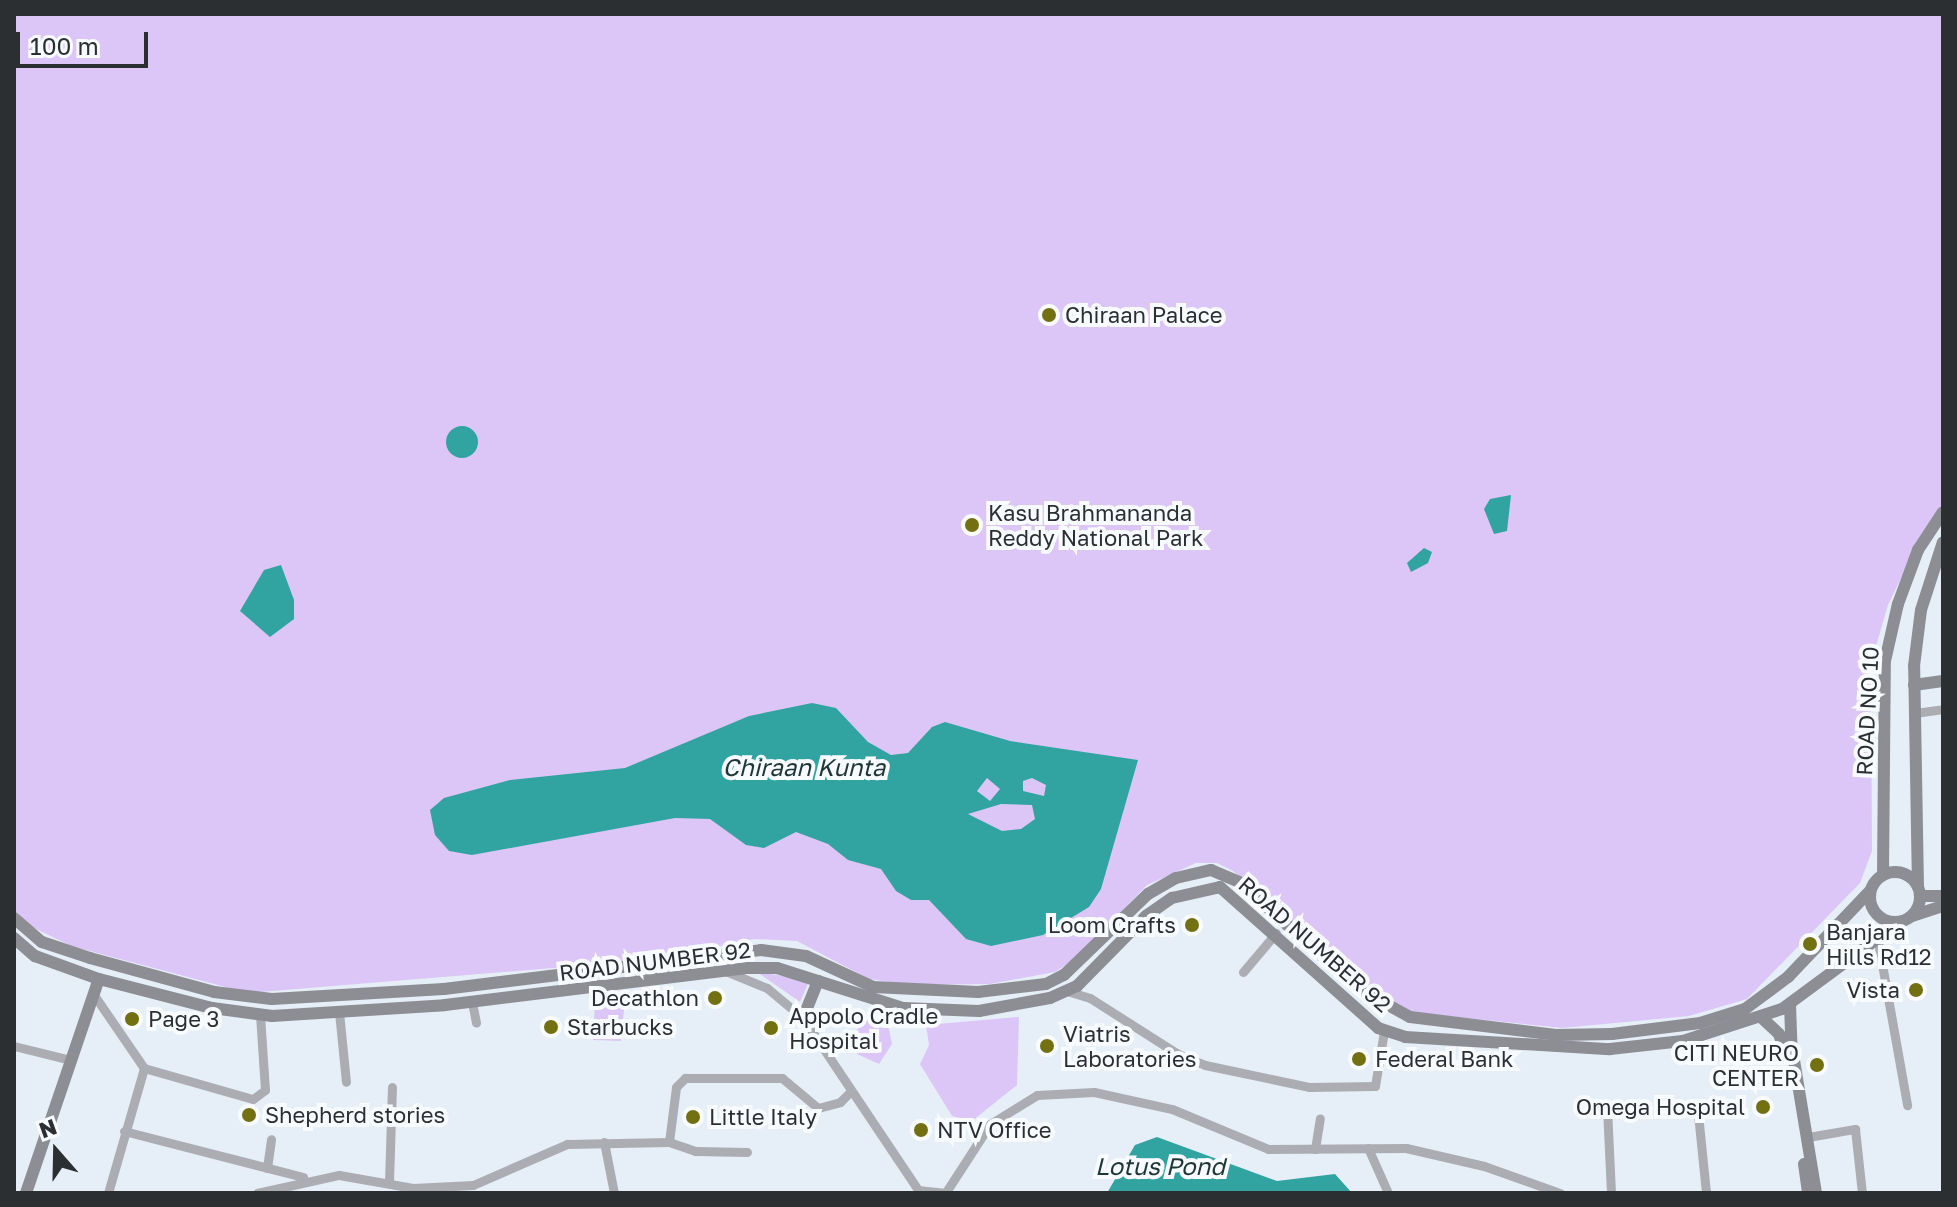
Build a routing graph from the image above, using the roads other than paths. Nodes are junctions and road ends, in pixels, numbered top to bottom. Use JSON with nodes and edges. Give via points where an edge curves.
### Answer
{"nodes":[{"id":1,"x":1943,"y":512,"type":"edge"},
{"id":2,"x":1943,"y":542,"type":"edge"},
{"id":3,"x":1943,"y":681,"type":"edge"},
{"id":4,"x":1914,"y":685,"type":"junction"},
{"id":5,"x":1943,"y":709,"type":"edge"},
{"id":6,"x":1915,"y":713,"type":"junction"},
{"id":7,"x":1883,"y":875,"type":"junction"},
{"id":8,"x":1870,"y":891,"type":"junction"},
{"id":9,"x":1919,"y":892,"type":"junction"},
{"id":10,"x":1943,"y":896,"type":"edge"},
{"id":11,"x":1943,"y":906,"type":"edge"},
{"id":12,"x":14,"y":918,"type":"edge"},
{"id":13,"x":1905,"y":919,"type":"junction"},
{"id":14,"x":1276,"y":933,"type":"junction"},
{"id":15,"x":1877,"y":936,"type":"junction"},
{"id":16,"x":14,"y":938,"type":"edge"},
{"id":17,"x":725,"y":971,"type":"junction"},
{"id":18,"x":1243,"y":972,"type":"dead end"},
{"id":19,"x":1090,"y":976,"type":"junction"},
{"id":20,"x":99,"y":979,"type":"junction"},
{"id":21,"x":818,"y":981,"type":"junction"},
{"id":22,"x":447,"y":988,"type":"junction"},
{"id":23,"x":1067,"y":991,"type":"junction"},
{"id":24,"x":94,"y":995,"type":"junction"},
{"id":25,"x":1090,"y":998,"type":"junction"},
{"id":26,"x":472,"y":1002,"type":"junction"},
{"id":27,"x":451,"y":1004,"type":"junction"},
{"id":28,"x":1790,"y":1004,"type":"junction"},
{"id":29,"x":339,"y":1012,"type":"junction"},
{"id":30,"x":260,"y":1015,"type":"junction"},
{"id":31,"x":1761,"y":1017,"type":"junction"},
{"id":32,"x":803,"y":1018,"type":"junction"},
{"id":33,"x":476,"y":1023,"type":"dead end"},
{"id":34,"x":1681,"y":1026,"type":"junction"},
{"id":35,"x":1512,"y":1030,"type":"junction"},
{"id":36,"x":1384,"y":1031,"type":"junction"},
{"id":37,"x":1683,"y":1041,"type":"junction"},
{"id":38,"x":1510,"y":1045,"type":"junction"},
{"id":39,"x":14,"y":1046,"type":"edge"},
{"id":40,"x":71,"y":1060,"type":"junction"},
{"id":41,"x":144,"y":1068,"type":"junction"},
{"id":42,"x":346,"y":1082,"type":"dead end"},
{"id":43,"x":392,"y":1087,"type":"dead end"},
{"id":44,"x":850,"y":1092,"type":"junction"},
{"id":45,"x":1697,"y":1104,"type":"dead end"},
{"id":46,"x":1907,"y":1105,"type":"dead end"},
{"id":47,"x":1607,"y":1108,"type":"dead end"},
{"id":48,"x":1320,"y":1118,"type":"dead end"},
{"id":49,"x":124,"y":1131,"type":"junction"},
{"id":50,"x":1808,"y":1137,"type":"junction"},
{"id":51,"x":271,"y":1139,"type":"dead end"},
{"id":52,"x":604,"y":1142,"type":"junction"},
{"id":53,"x":669,"y":1142,"type":"junction"},
{"id":54,"x":1368,"y":1148,"type":"junction"},
{"id":55,"x":1315,"y":1149,"type":"junction"},
{"id":56,"x":747,"y":1152,"type":"dead end"},
{"id":57,"x":267,"y":1168,"type":"junction"},
{"id":58,"x":309,"y":1179,"type":"junction"},
{"id":59,"x":389,"y":1182,"type":"junction"},
{"id":60,"x":947,"y":1192,"type":"edge"},
{"id":61,"x":26,"y":1193,"type":"edge"},
{"id":62,"x":108,"y":1193,"type":"edge"},
{"id":63,"x":257,"y":1193,"type":"edge"},
{"id":64,"x":614,"y":1193,"type":"edge"},
{"id":65,"x":1388,"y":1193,"type":"edge"},
{"id":66,"x":1560,"y":1193,"type":"edge"},
{"id":67,"x":1611,"y":1193,"type":"edge"},
{"id":68,"x":1706,"y":1193,"type":"edge"},
{"id":69,"x":1808,"y":1193,"type":"edge"},
{"id":70,"x":1816,"y":1193,"type":"edge"},
{"id":71,"x":1862,"y":1193,"type":"edge"}],
"edges":[{"from":1,"to":7,"type":"main road","name":"ROAD NO 10","via":[[1918,550],[1885,661]]},
{"from":2,"to":4,"type":"main road","name":"ROAD NO 10","via":[[1921,610]]},
{"from":3,"to":4,"type":"main road"},
{"from":4,"to":6,"type":"main road","name":"ROAD NO 10"},
{"from":5,"to":6,"type":"street"},
{"from":6,"to":9,"type":"main road","name":"ROAD NO 10"},
{"from":7,"to":8,"type":"main road"},
{"from":7,"to":9,"type":"main road","via":[[1899,872]]},
{"from":8,"to":13,"type":"main road","via":[[1876,915]]},
{"from":8,"to":34,"type":"main road","name":"ROAD NUMBER 92","via":[[1767,996],[1725,1017]]},
{"from":9,"to":10,"type":"main road"},
{"from":9,"to":13,"type":"main road"},
{"from":11,"to":13,"type":"main road","name":"ROAD NUMBER 92"},
{"from":12,"to":22,"type":"main road","name":"ROAD NUMBER 92","via":[[42,942],[147,975],[240,996],[272,999]]},
{"from":13,"to":15,"type":"main road","name":"ROAD NUMBER 92"},
{"from":14,"to":18,"type":"street"},
{"from":14,"to":19,"type":"main road","name":"ROAD NUMBER 92","via":[[1220,887],[1197,888],[1146,916]]},
{"from":14,"to":36,"type":"main road","name":"ROAD NUMBER 92"},
{"from":15,"to":28,"type":"main road","name":"ROAD NUMBER 92"},
{"from":15,"to":46,"type":"street"},
{"from":16,"to":20,"type":"main road","name":"ROAD NUMBER 92","via":[[35,956]]},
{"from":17,"to":21,"type":"main road","name":"ROAD NUMBER 92","via":[[777,968]]},
{"from":17,"to":26,"type":"main road","name":"ROAD NUMBER 92"},
{"from":17,"to":32,"type":"street","via":[[767,988]]},
{"from":19,"to":23,"type":"main road","name":"ROAD NUMBER 92"},
{"from":19,"to":25,"type":"street"},
{"from":20,"to":24,"type":"main road"},
{"from":20,"to":30,"type":"main road","name":"ROAD NUMBER 92"},
{"from":21,"to":23,"type":"main road","name":"ROAD NUMBER 92","via":[[903,1008],[962,1011]]},
{"from":21,"to":32,"type":"main road"},
{"from":22,"to":27,"type":"main road"},
{"from":22,"to":35,"type":"main road","name":"ROAD NUMBER 92","via":[[761,950],[806,956],[873,987],[908,992],[978,992],[1046,984],[1076,967],[1148,894],[1176,878],[1211,870],[1239,882],[1382,1006],[1410,1017]]},
{"from":23,"to":25,"type":"street"},
{"from":24,"to":40,"type":"main road"},
{"from":24,"to":41,"type":"street"},
{"from":25,"to":36,"type":"street","via":[[1191,1060],[1309,1087],[1375,1086]]},
{"from":26,"to":27,"type":"main road","name":"ROAD NUMBER 92"},
{"from":26,"to":33,"type":"street"},
{"from":27,"to":29,"type":"main road","name":"ROAD NUMBER 92"},
{"from":28,"to":31,"type":"main road","name":"ROAD NUMBER 92"},
{"from":28,"to":50,"type":"main road","via":[[1791,1042]]},
{"from":29,"to":30,"type":"main road","name":"ROAD NUMBER 92"},
{"from":29,"to":42,"type":"street"},
{"from":30,"to":41,"type":"street","via":[[265,1090],[261,1097]]},
{"from":31,"to":37,"type":"main road","name":"ROAD NUMBER 92"},
{"from":31,"to":69,"type":"main road","via":[[1782,1040]]},
{"from":32,"to":44,"type":"street"},
{"from":34,"to":35,"type":"main road","name":"ROAD NUMBER 92","via":[[1612,1034]]},
{"from":34,"to":37,"type":"main road"},
{"from":35,"to":38,"type":"main road"},
{"from":36,"to":38,"type":"main road","name":"ROAD NUMBER 92"},
{"from":37,"to":38,"type":"main road","name":"ROAD NUMBER 92","via":[[1610,1049]]},
{"from":39,"to":40,"type":"street"},
{"from":40,"to":61,"type":"main road"},
{"from":41,"to":49,"type":"street"},
{"from":43,"to":59,"type":"street"},
{"from":44,"to":53,"type":"street","via":[[840,1102],[818,1108],[782,1078],[685,1078],[676,1087]]},
{"from":44,"to":60,"type":"street","via":[[918,1190]]},
{"from":45,"to":68,"type":"street"},
{"from":47,"to":67,"type":"street"},
{"from":48,"to":55,"type":"street"},
{"from":49,"to":57,"type":"street"},
{"from":49,"to":62,"type":"street"},
{"from":50,"to":70,"type":"main road"},
{"from":50,"to":71,"type":"street","via":[[1855,1129]]},
{"from":51,"to":57,"type":"street"},
{"from":52,"to":53,"type":"street"},
{"from":52,"to":59,"type":"street","via":[[549,1149],[478,1184],[413,1188]]},
{"from":52,"to":64,"type":"street"},
{"from":53,"to":56,"type":"street","via":[[695,1151]]},
{"from":54,"to":55,"type":"street"},
{"from":54,"to":65,"type":"street"},
{"from":54,"to":66,"type":"street","via":[[1406,1148],[1484,1166]]},
{"from":55,"to":60,"type":"street","via":[[1268,1149],[1172,1109],[1094,1092],[1037,1095],[990,1124]]},
{"from":57,"to":58,"type":"street"},
{"from":58,"to":59,"type":"street","via":[[348,1175]]},
{"from":58,"to":63,"type":"street"}]}
